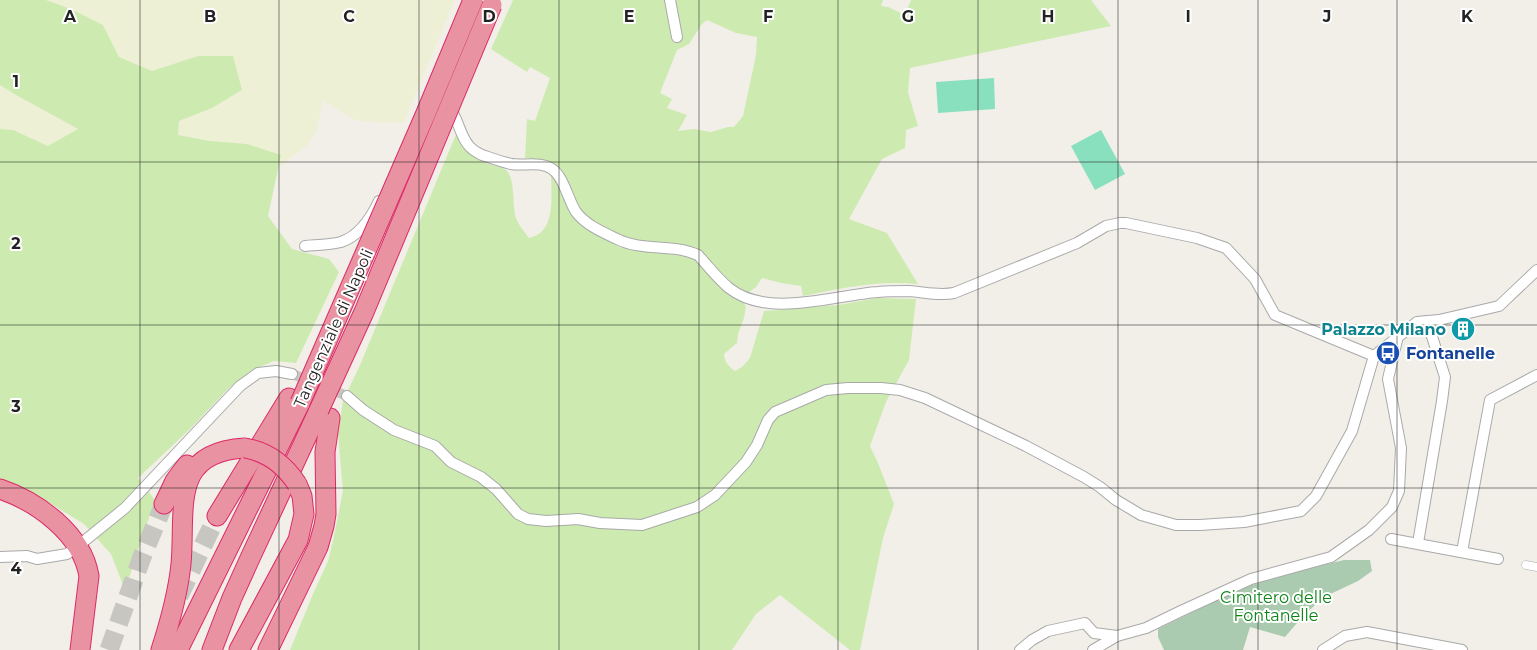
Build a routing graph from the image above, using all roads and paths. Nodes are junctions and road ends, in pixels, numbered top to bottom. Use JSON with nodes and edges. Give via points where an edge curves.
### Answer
{"nodes":[{"id":1,"x":473,"y":0,"type":"edge"},
{"id":2,"x":670,"y":0,"type":"edge"},
{"id":3,"x":494,"y":3,"type":"edge"},
{"id":4,"x":677,"y":37,"type":"dead end"},
{"id":5,"x":305,"y":246,"type":"dead end"},
{"id":6,"x":1537,"y":270,"type":"edge"},
{"id":7,"x":1427,"y":321,"type":"junction"},
{"id":8,"x":1398,"y":336,"type":"junction"},
{"id":9,"x":1374,"y":356,"type":"junction"},
{"id":10,"x":292,"y":374,"type":"tunnel mouth"},
{"id":11,"x":1537,"y":375,"type":"edge"},
{"id":12,"x":347,"y":396,"type":"tunnel mouth"},
{"id":13,"x":295,"y":401,"type":"junction"},
{"id":14,"x":324,"y":414,"type":"junction"},
{"id":15,"x":245,"y":448,"type":"junction"},
{"id":16,"x":297,"y":484,"type":"junction"},
{"id":17,"x":0,"y":489,"type":"edge"},
{"id":18,"x":164,"y":504,"type":"tunnel mouth"},
{"id":19,"x":217,"y":516,"type":"tunnel mouth"},
{"id":20,"x":1391,"y":538,"type":"dead end"},
{"id":21,"x":83,"y":542,"type":"dead end"},
{"id":22,"x":1418,"y":543,"type":"junction"},
{"id":23,"x":71,"y":551,"type":"dead end"},
{"id":24,"x":1462,"y":552,"type":"junction"},
{"id":25,"x":0,"y":556,"type":"edge"},
{"id":26,"x":1498,"y":559,"type":"dead end"},
{"id":27,"x":1526,"y":565,"type":"dead end"},
{"id":28,"x":1537,"y":567,"type":"edge"},
{"id":29,"x":1117,"y":636,"type":"junction"},
{"id":30,"x":1438,"y":648,"type":"edge"},
{"id":31,"x":80,"y":650,"type":"edge"},
{"id":32,"x":161,"y":650,"type":"edge"},
{"id":33,"x":178,"y":650,"type":"edge"},
{"id":34,"x":212,"y":650,"type":"edge"},
{"id":35,"x":239,"y":650,"type":"edge"},
{"id":36,"x":253,"y":650,"type":"edge"},
{"id":37,"x":268,"y":650,"type":"edge"},
{"id":38,"x":1020,"y":650,"type":"edge"},
{"id":39,"x":1093,"y":650,"type":"edge"},
{"id":40,"x":1324,"y":650,"type":"edge"},
{"id":41,"x":1462,"y":650,"type":"edge"}],
"edges":[{"from":1,"to":13,"type":"highway","name":"Tangenziale di Napoli","bridge":true,"via":[[341,312]]},
{"from":2,"to":4,"type":"street"},
{"from":3,"to":14,"type":"highway","name":"Tangenziale di Napoli","bridge":true},
{"from":5,"to":9,"type":"street","via":[[340,242],[367,222],[377,206],[415,116],[427,104],[440,102],[452,110],[464,139],[476,152],[511,164],[545,166],[555,171],[575,210],[590,225],[628,244],[679,249],[698,255],[730,288],[758,302],[816,301],[871,292],[954,293],[1077,244],[1106,226],[1120,223],[1169,231],[1226,248],[1255,279],[1275,315]]},
{"from":6,"to":7,"type":"street","via":[[1499,306]]},
{"from":7,"to":8,"type":"street","via":[[1417,322]]},
{"from":7,"to":22,"type":"street","via":[[1445,377]]},
{"from":8,"to":9,"type":"street"},
{"from":8,"to":29,"type":"street","via":[[1388,379],[1401,448],[1399,491],[1392,507],[1369,530],[1332,556],[1250,579],[1146,628]]},
{"from":9,"to":12,"type":"street","via":[[1352,431],[1316,496],[1301,511],[1244,522],[1200,525],[1176,525],[1141,515],[1084,477],[925,398],[900,390],[865,388],[826,390],[775,412],[746,462],[716,495],[697,507],[642,525],[578,519],[528,519],[518,514],[481,477],[451,462],[435,446],[394,430]]},
{"from":10,"to":21,"type":"street","via":[[276,371],[258,373],[240,386],[125,508]]},
{"from":11,"to":24,"type":"street","via":[[1490,400]]},
{"from":13,"to":19,"type":"highway","via":[[273,422]]},
{"from":13,"to":33,"type":"highway","name":"Tangenziale di Napoli"},
{"from":14,"to":34,"type":"highway","name":"Tangenziale di Napoli","via":[[250,556]]},
{"from":14,"to":37,"type":"highway","via":[[326,514],[321,536]]},
{"from":15,"to":16,"type":"highway","bridge":true,"via":[[279,462]]},
{"from":15,"to":18,"type":"highway","via":[[226,446],[199,454],[175,481]]},
{"from":15,"to":32,"type":"highway","via":[[214,454],[199,464],[189,477],[184,496],[177,596]]},
{"from":16,"to":35,"type":"highway","via":[[304,514],[298,540]]},
{"from":16,"to":36,"type":"highway","via":[[309,513],[309,533]]},
{"from":17,"to":31,"type":"highway","via":[[54,520],[83,556],[88,576]]},
{"from":20,"to":22,"type":"street"},
{"from":22,"to":24,"type":"street"},
{"from":23,"to":25,"type":"street","via":[[37,559]]},
{"from":24,"to":26,"type":"street"},
{"from":27,"to":28,"type":"street"},
{"from":29,"to":38,"type":"street","via":[[1094,633],[1085,623],[1048,632]]},
{"from":29,"to":39,"type":"street"},
{"from":30,"to":40,"type":"street","via":[[1367,632],[1345,636]]},
{"from":30,"to":41,"type":"street"}]}
